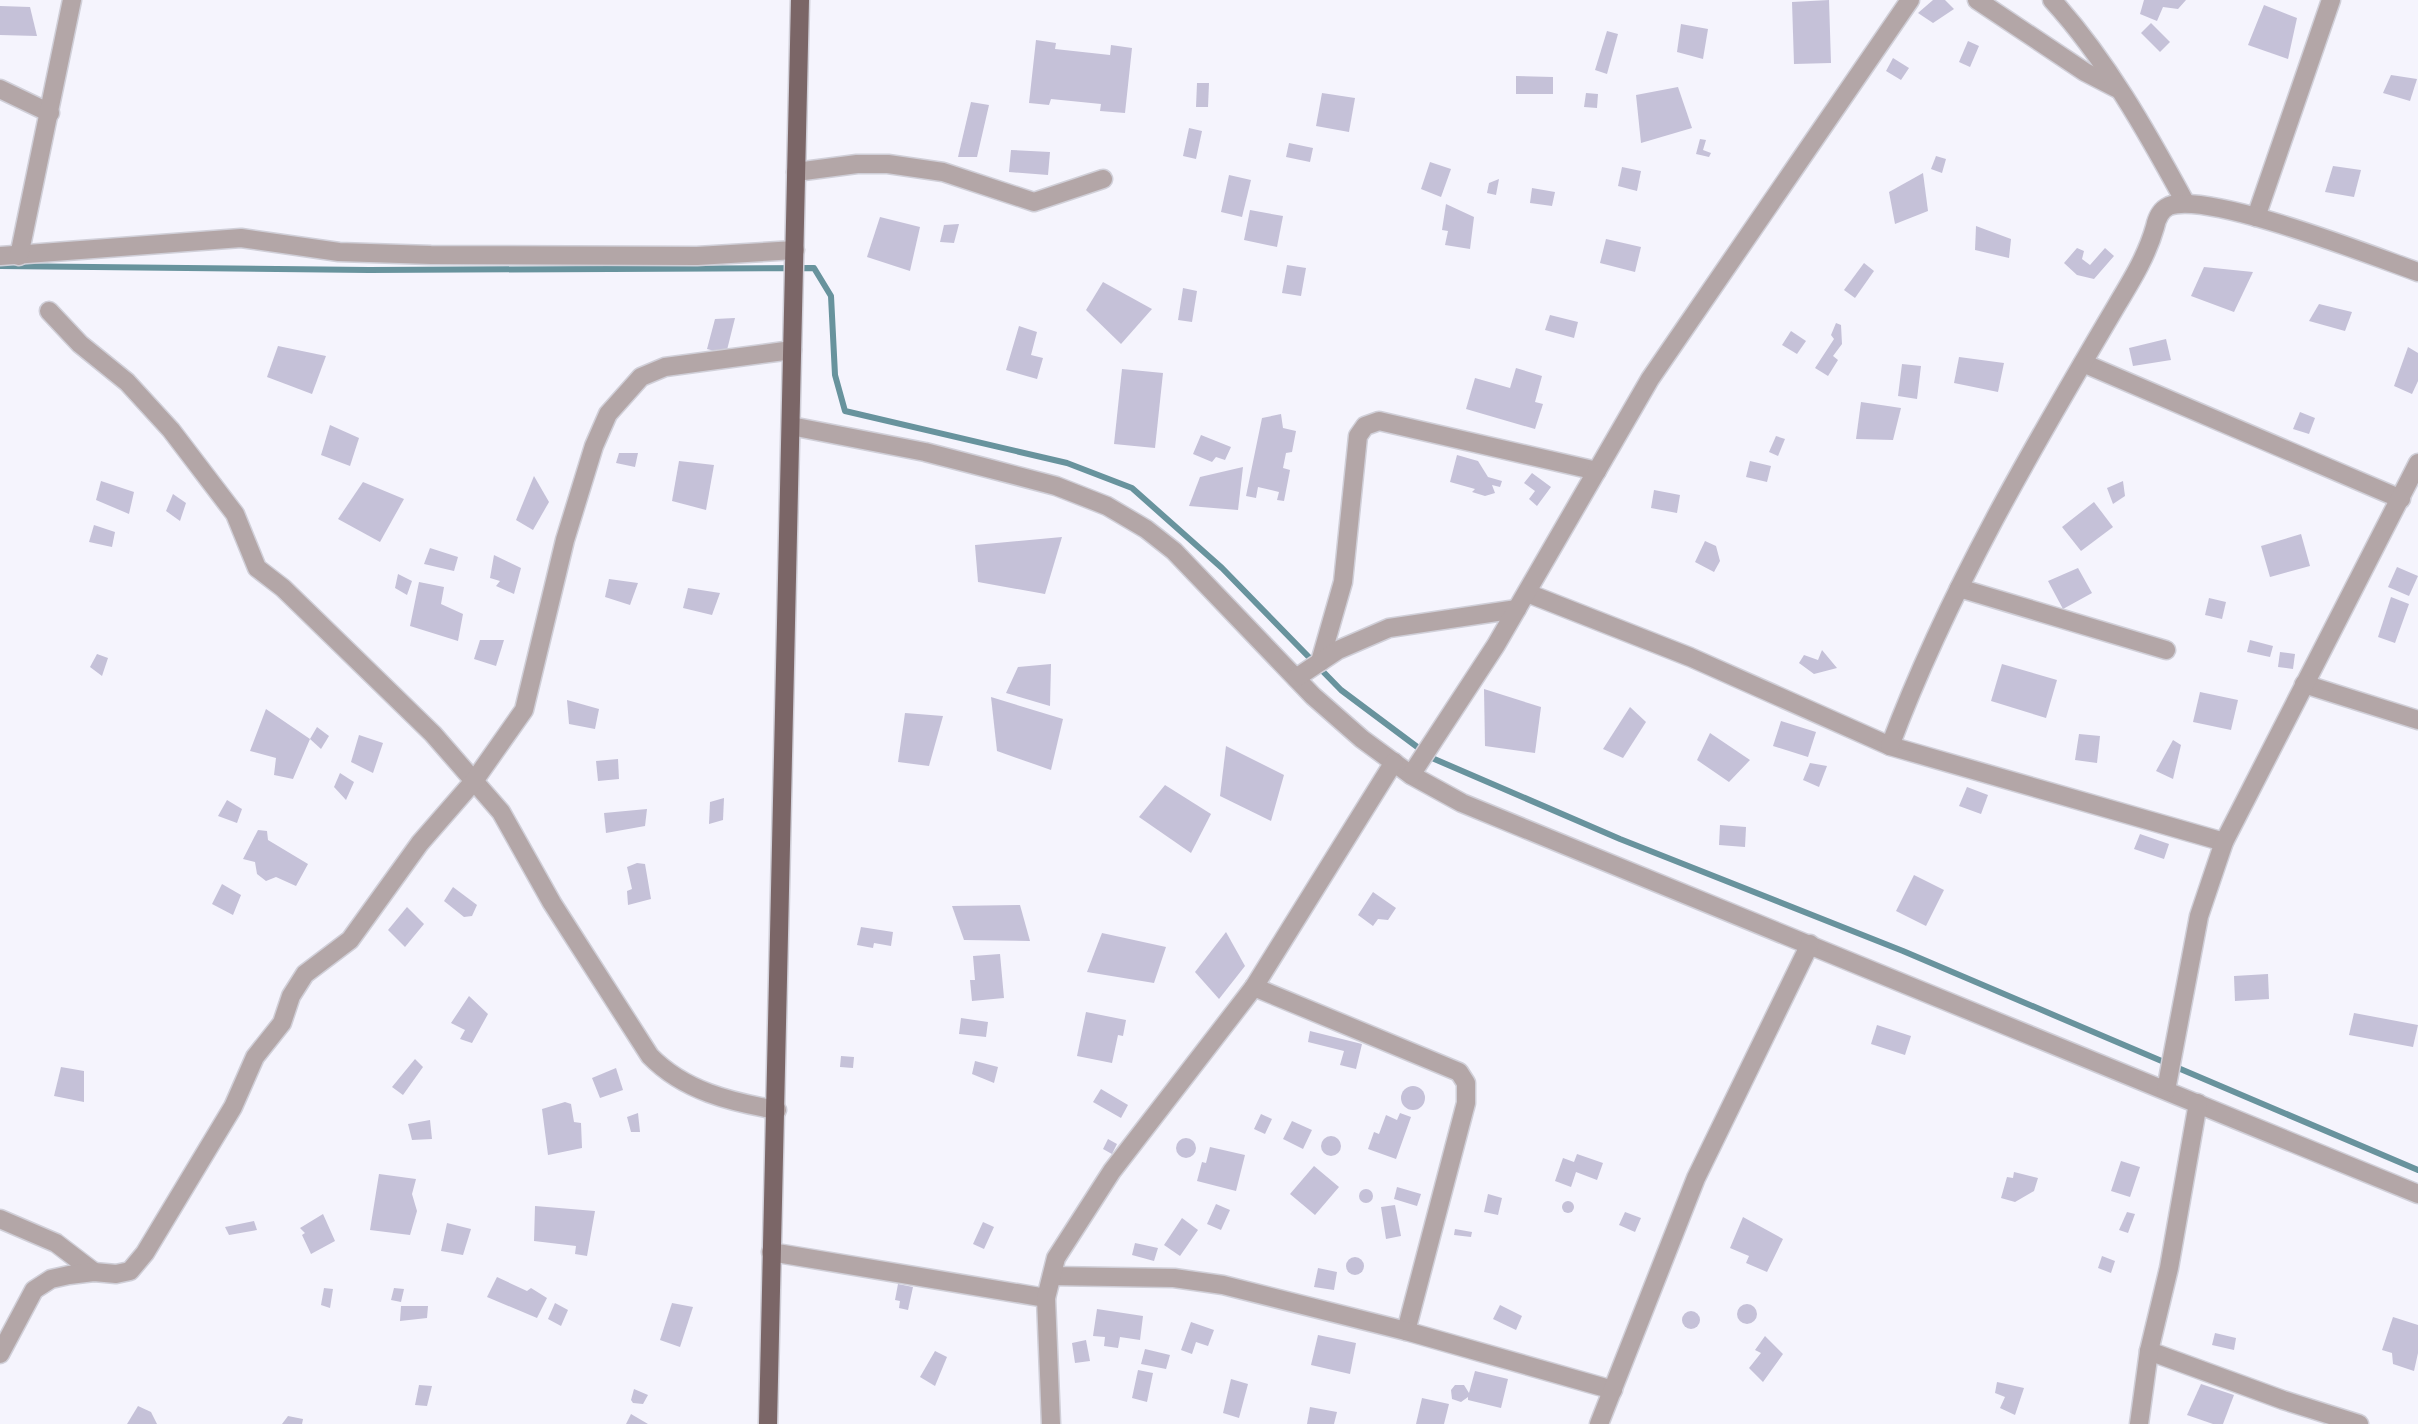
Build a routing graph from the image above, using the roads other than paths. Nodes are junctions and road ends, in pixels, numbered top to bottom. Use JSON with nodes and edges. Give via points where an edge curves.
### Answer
{"nodes":[{"id":1,"x":72,"y":0,"type":"edge"},
{"id":2,"x":800,"y":0,"type":"edge"},
{"id":3,"x":1910,"y":0,"type":"edge"},
{"id":4,"x":1977,"y":0,"type":"edge"},
{"id":5,"x":2052,"y":0,"type":"edge"},
{"id":6,"x":2331,"y":0,"type":"edge"},
{"id":7,"x":0,"y":89,"type":"edge"},
{"id":8,"x":2117,"y":89,"type":"junction"},
{"id":9,"x":50,"y":113,"type":"junction"},
{"id":10,"x":796,"y":173,"type":"junction"},
{"id":11,"x":1104,"y":179,"type":"dead end"},
{"id":12,"x":2185,"y":202,"type":"junction"},
{"id":13,"x":2256,"y":217,"type":"junction"},
{"id":14,"x":795,"y":250,"type":"junction"},
{"id":15,"x":0,"y":256,"type":"edge"},
{"id":16,"x":19,"y":256,"type":"junction"},
{"id":17,"x":2418,"y":272,"type":"edge"},
{"id":18,"x":49,"y":311,"type":"dead end"},
{"id":19,"x":792,"y":350,"type":"junction"},
{"id":20,"x":2083,"y":363,"type":"junction"},
{"id":21,"x":790,"y":426,"type":"junction"},
{"id":22,"x":2418,"y":463,"type":"edge"},
{"id":23,"x":1597,"y":471,"type":"junction"},
{"id":24,"x":2401,"y":499,"type":"junction"},
{"id":25,"x":1959,"y":589,"type":"junction"},
{"id":26,"x":1527,"y":593,"type":"junction"},
{"id":27,"x":1517,"y":609,"type":"junction"},
{"id":28,"x":2166,"y":650,"type":"dead end"},
{"id":29,"x":1320,"y":662,"type":"junction"},
{"id":30,"x":1296,"y":678,"type":"junction"},
{"id":31,"x":2304,"y":684,"type":"junction"},
{"id":32,"x":2418,"y":720,"type":"edge"},
{"id":33,"x":1890,"y":746,"type":"junction"},
{"id":34,"x":1394,"y":762,"type":"junction"},
{"id":35,"x":1411,"y":775,"type":"junction"},
{"id":36,"x":474,"y":781,"type":"junction"},
{"id":37,"x":2224,"y":842,"type":"junction"},
{"id":38,"x":1810,"y":944,"type":"junction"},
{"id":39,"x":1254,"y":987,"type":"junction"},
{"id":40,"x":2166,"y":1090,"type":"junction"},
{"id":41,"x":2198,"y":1103,"type":"junction"},
{"id":42,"x":777,"y":1111,"type":"junction"},
{"id":43,"x":2418,"y":1194,"type":"edge"},
{"id":44,"x":0,"y":1219,"type":"edge"},
{"id":45,"x":771,"y":1252,"type":"junction"},
{"id":46,"x":94,"y":1272,"type":"junction"},
{"id":47,"x":1052,"y":1276,"type":"junction"},
{"id":48,"x":1046,"y":1298,"type":"junction"},
{"id":49,"x":1406,"y":1332,"type":"junction"},
{"id":50,"x":2149,"y":1351,"type":"junction"},
{"id":51,"x":0,"y":1354,"type":"edge"},
{"id":52,"x":1613,"y":1390,"type":"junction"},
{"id":53,"x":768,"y":1424,"type":"edge"},
{"id":54,"x":1051,"y":1424,"type":"edge"},
{"id":55,"x":1599,"y":1424,"type":"edge"},
{"id":56,"x":2139,"y":1424,"type":"edge"},
{"id":57,"x":2359,"y":1424,"type":"edge"}],
"edges":[{"from":1,"to":9,"type":"street"},
{"from":2,"to":10,"type":"main road"},
{"from":3,"to":23,"type":"street","via":[[1650,379]]},
{"from":4,"to":8,"type":"street"},
{"from":5,"to":8,"type":"street"},
{"from":6,"to":13,"type":"street"},
{"from":7,"to":9,"type":"street"},
{"from":8,"to":12,"type":"street","via":[[2155,145]]},
{"from":9,"to":16,"type":"street"},
{"from":10,"to":11,"type":"street","via":[[888,164],[943,172],[1034,202]]},
{"from":10,"to":14,"type":"main road"},
{"from":12,"to":13,"type":"street"},
{"from":12,"to":20,"type":"street","via":[[2165,207],[2158,215],[2146,256]]},
{"from":13,"to":17,"type":"street"},
{"from":14,"to":16,"type":"street","via":[[697,256],[431,255],[339,252],[241,238]]},
{"from":14,"to":19,"type":"main road"},
{"from":15,"to":16,"type":"street"},
{"from":18,"to":36,"type":"street","via":[[80,344],[127,382],[171,430],[235,514],[257,568],[284,588],[365,667]]},
{"from":19,"to":21,"type":"main road"},
{"from":19,"to":36,"type":"street","via":[[665,367],[640,377],[608,414],[565,540],[524,710]]},
{"from":20,"to":24,"type":"street"},
{"from":20,"to":25,"type":"street"},
{"from":21,"to":30,"type":"street","via":[[991,469],[1056,486],[1107,506],[1174,551]]},
{"from":21,"to":42,"type":"main road"},
{"from":22,"to":24,"type":"street"},
{"from":23,"to":26,"type":"street"},
{"from":23,"to":29,"type":"street","via":[[1379,421],[1365,426],[1358,436],[1343,582]]},
{"from":24,"to":31,"type":"street"},
{"from":25,"to":28,"type":"street"},
{"from":25,"to":33,"type":"street"},
{"from":26,"to":27,"type":"street"},
{"from":26,"to":33,"type":"street","via":[[1690,657]]},
{"from":27,"to":29,"type":"street","via":[[1389,628]]},
{"from":27,"to":35,"type":"street"},
{"from":29,"to":30,"type":"street"},
{"from":30,"to":34,"type":"street","via":[[1362,740]]},
{"from":31,"to":32,"type":"street"},
{"from":31,"to":37,"type":"street"},
{"from":33,"to":37,"type":"street"},
{"from":34,"to":35,"type":"street"},
{"from":34,"to":39,"type":"street"},
{"from":35,"to":38,"type":"street","via":[[1461,803]]},
{"from":36,"to":42,"type":"street","via":[[501,813],[552,903],[650,1056],[667,1074],[687,1085]]},
{"from":36,"to":46,"type":"street","via":[[420,843],[350,940],[305,974],[282,1023],[255,1057],[233,1107],[145,1252],[130,1271]]},
{"from":37,"to":40,"type":"street","via":[[2199,916]]},
{"from":38,"to":40,"type":"street"},
{"from":38,"to":52,"type":"street","via":[[1696,1178]]},
{"from":39,"to":47,"type":"street","via":[[1112,1171],[1056,1258]]},
{"from":39,"to":49,"type":"street","via":[[1459,1072],[1466,1083],[1466,1103]]},
{"from":40,"to":41,"type":"street"},
{"from":41,"to":43,"type":"street"},
{"from":41,"to":50,"type":"street","via":[[2169,1268]]},
{"from":42,"to":45,"type":"main road"},
{"from":44,"to":46,"type":"street","via":[[56,1243]]},
{"from":45,"to":48,"type":"street"},
{"from":45,"to":53,"type":"main road"},
{"from":46,"to":51,"type":"street","via":[[51,1279],[34,1290]]},
{"from":47,"to":48,"type":"street"},
{"from":47,"to":49,"type":"street","via":[[1174,1278],[1223,1285]]},
{"from":48,"to":54,"type":"street"},
{"from":49,"to":52,"type":"street"},
{"from":50,"to":56,"type":"street"},
{"from":50,"to":57,"type":"street"},
{"from":52,"to":55,"type":"street"}]}
